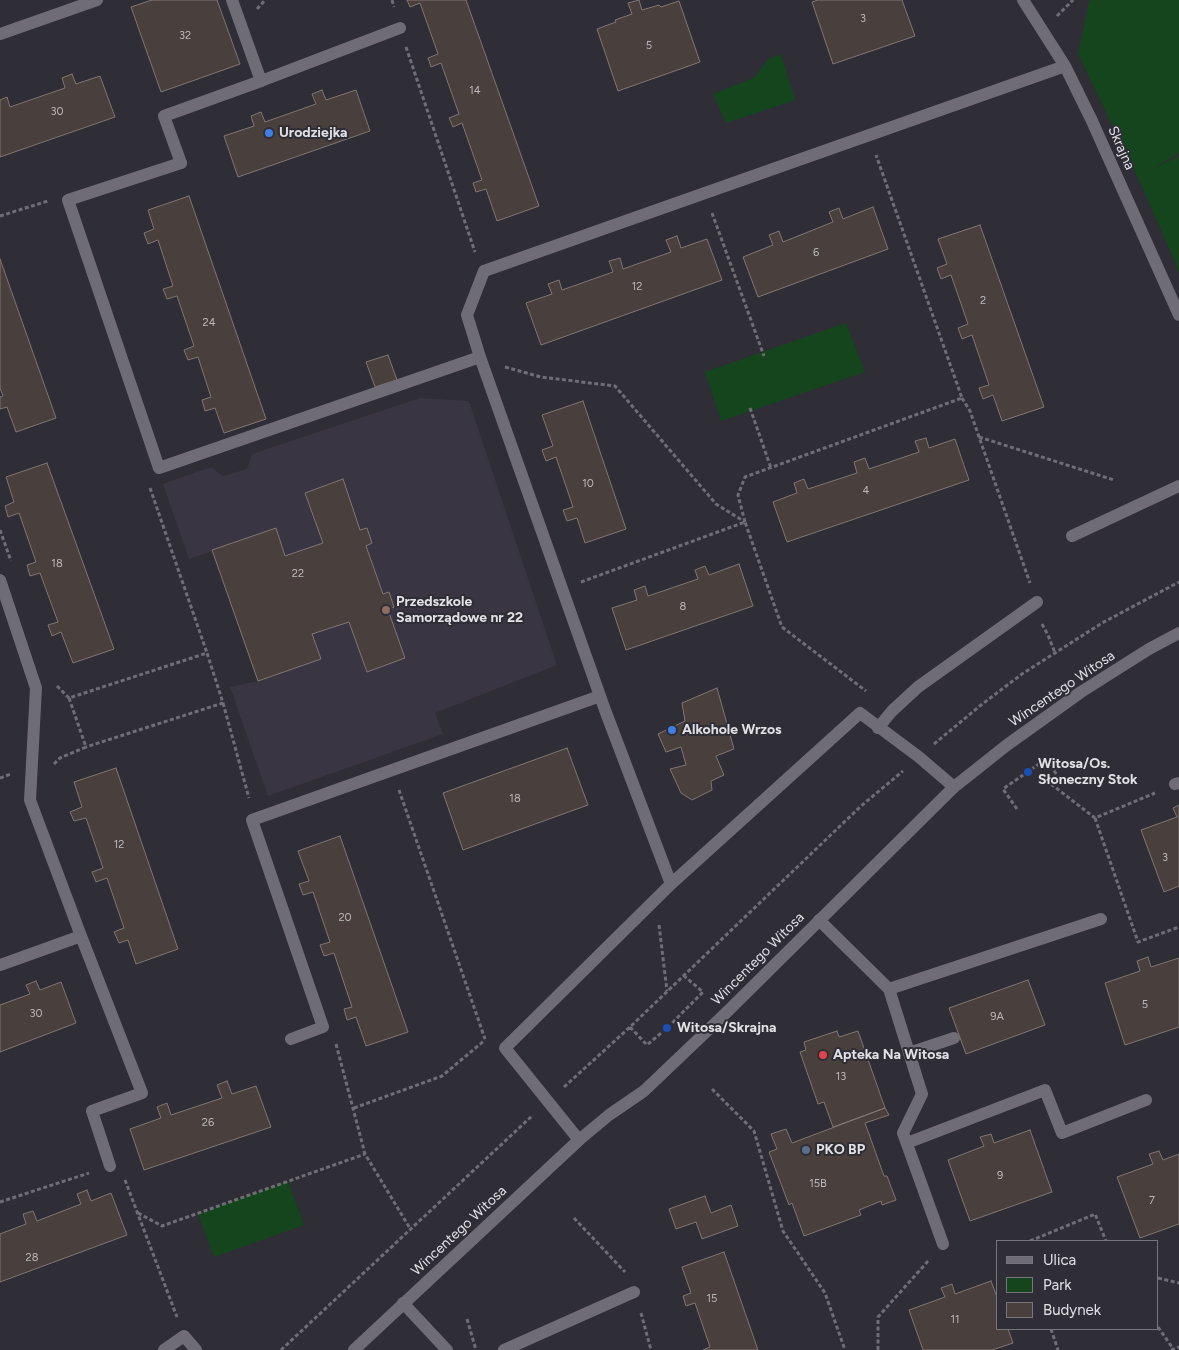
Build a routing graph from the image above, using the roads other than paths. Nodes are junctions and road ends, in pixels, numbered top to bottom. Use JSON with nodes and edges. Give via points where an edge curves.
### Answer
{"nodes":[{"id":1,"x":97,"y":0,"type":"edge"},
{"id":2,"x":232,"y":0,"type":"edge"},
{"id":3,"x":1023,"y":0,"type":"edge"},
{"id":4,"x":400,"y":28,"type":"road end"},
{"id":5,"x":0,"y":34,"type":"edge"},
{"id":6,"x":1064,"y":66,"type":"junction"},
{"id":7,"x":261,"y":81,"type":"junction"},
{"id":8,"x":1179,"y":315,"type":"edge"},
{"id":9,"x":480,"y":358,"type":"junction"},
{"id":10,"x":1179,"y":486,"type":"edge"},
{"id":11,"x":1072,"y":536,"type":"dead end"},
{"id":12,"x":0,"y":580,"type":"edge"},
{"id":13,"x":1037,"y":602,"type":"road end"},
{"id":14,"x":1179,"y":633,"type":"edge"},
{"id":15,"x":600,"y":696,"type":"junction"},
{"id":16,"x":878,"y":728,"type":"junction"},
{"id":17,"x":954,"y":787,"type":"junction"},
{"id":18,"x":671,"y":884,"type":"junction"},
{"id":19,"x":1102,"y":919,"type":"dead end"},
{"id":20,"x":819,"y":920,"type":"junction"},
{"id":21,"x":81,"y":936,"type":"junction"},
{"id":22,"x":0,"y":965,"type":"edge"},
{"id":23,"x":889,"y":989,"type":"junction"},
{"id":24,"x":954,"y":1038,"type":"dead end"},
{"id":25,"x":291,"y":1039,"type":"dead end"},
{"id":26,"x":909,"y":1053,"type":"junction"},
{"id":27,"x":1146,"y":1100,"type":"dead end"},
{"id":28,"x":579,"y":1140,"type":"junction"},
{"id":29,"x":907,"y":1143,"type":"junction"},
{"id":30,"x":110,"y":1166,"type":"road end"},
{"id":31,"x":943,"y":1244,"type":"road end"},
{"id":32,"x":634,"y":1292,"type":"dead end"},
{"id":33,"x":403,"y":1304,"type":"junction"},
{"id":34,"x":164,"y":1350,"type":"edge"},
{"id":35,"x":196,"y":1350,"type":"edge"},
{"id":36,"x":354,"y":1350,"type":"edge"},
{"id":37,"x":447,"y":1350,"type":"edge"},
{"id":38,"x":504,"y":1350,"type":"edge"}],
"edges":[{"from":1,"to":5,"type":"street"},
{"from":2,"to":7,"type":"street"},
{"from":3,"to":6,"type":"street","name":"Skrajna"},
{"from":4,"to":7,"type":"street"},
{"from":6,"to":8,"type":"street","name":"Skrajna"},
{"from":6,"to":9,"type":"street","via":[[484,271],[467,315]]},
{"from":7,"to":9,"type":"street","via":[[164,116],[181,163],[68,200],[159,468]]},
{"from":9,"to":15,"type":"street"},
{"from":10,"to":11,"type":"street"},
{"from":12,"to":21,"type":"street","via":[[36,688],[30,800]]},
{"from":13,"to":16,"type":"street","via":[[918,687]]},
{"from":14,"to":17,"type":"street","name":"Wincentego Witosa","via":[[1081,692]]},
{"from":15,"to":18,"type":"street"},
{"from":15,"to":25,"type":"street","via":[[252,820],[323,1027]]},
{"from":16,"to":17,"type":"street"},
{"from":16,"to":18,"type":"street","via":[[860,713]]},
{"from":17,"to":20,"type":"street","name":"Wincentego Witosa"},
{"from":18,"to":28,"type":"street","via":[[505,1048]]},
{"from":19,"to":23,"type":"street"},
{"from":20,"to":23,"type":"street"},
{"from":20,"to":28,"type":"street","name":"Wincentego Witosa","via":[[644,1091]]},
{"from":21,"to":22,"type":"street"},
{"from":21,"to":30,"type":"street","via":[[142,1092],[92,1111]]},
{"from":23,"to":26,"type":"street"},
{"from":24,"to":26,"type":"street"},
{"from":26,"to":29,"type":"street","via":[[922,1094],[903,1134]]},
{"from":27,"to":29,"type":"street","via":[[1062,1134],[1045,1090]]},
{"from":28,"to":33,"type":"street","name":"Wincentego Witosa"},
{"from":29,"to":31,"type":"street"},
{"from":32,"to":38,"type":"street"},
{"from":33,"to":36,"type":"street","name":"Wincentego Witosa"},
{"from":33,"to":37,"type":"street"},
{"from":34,"to":35,"type":"street","via":[[184,1336]]}]}
